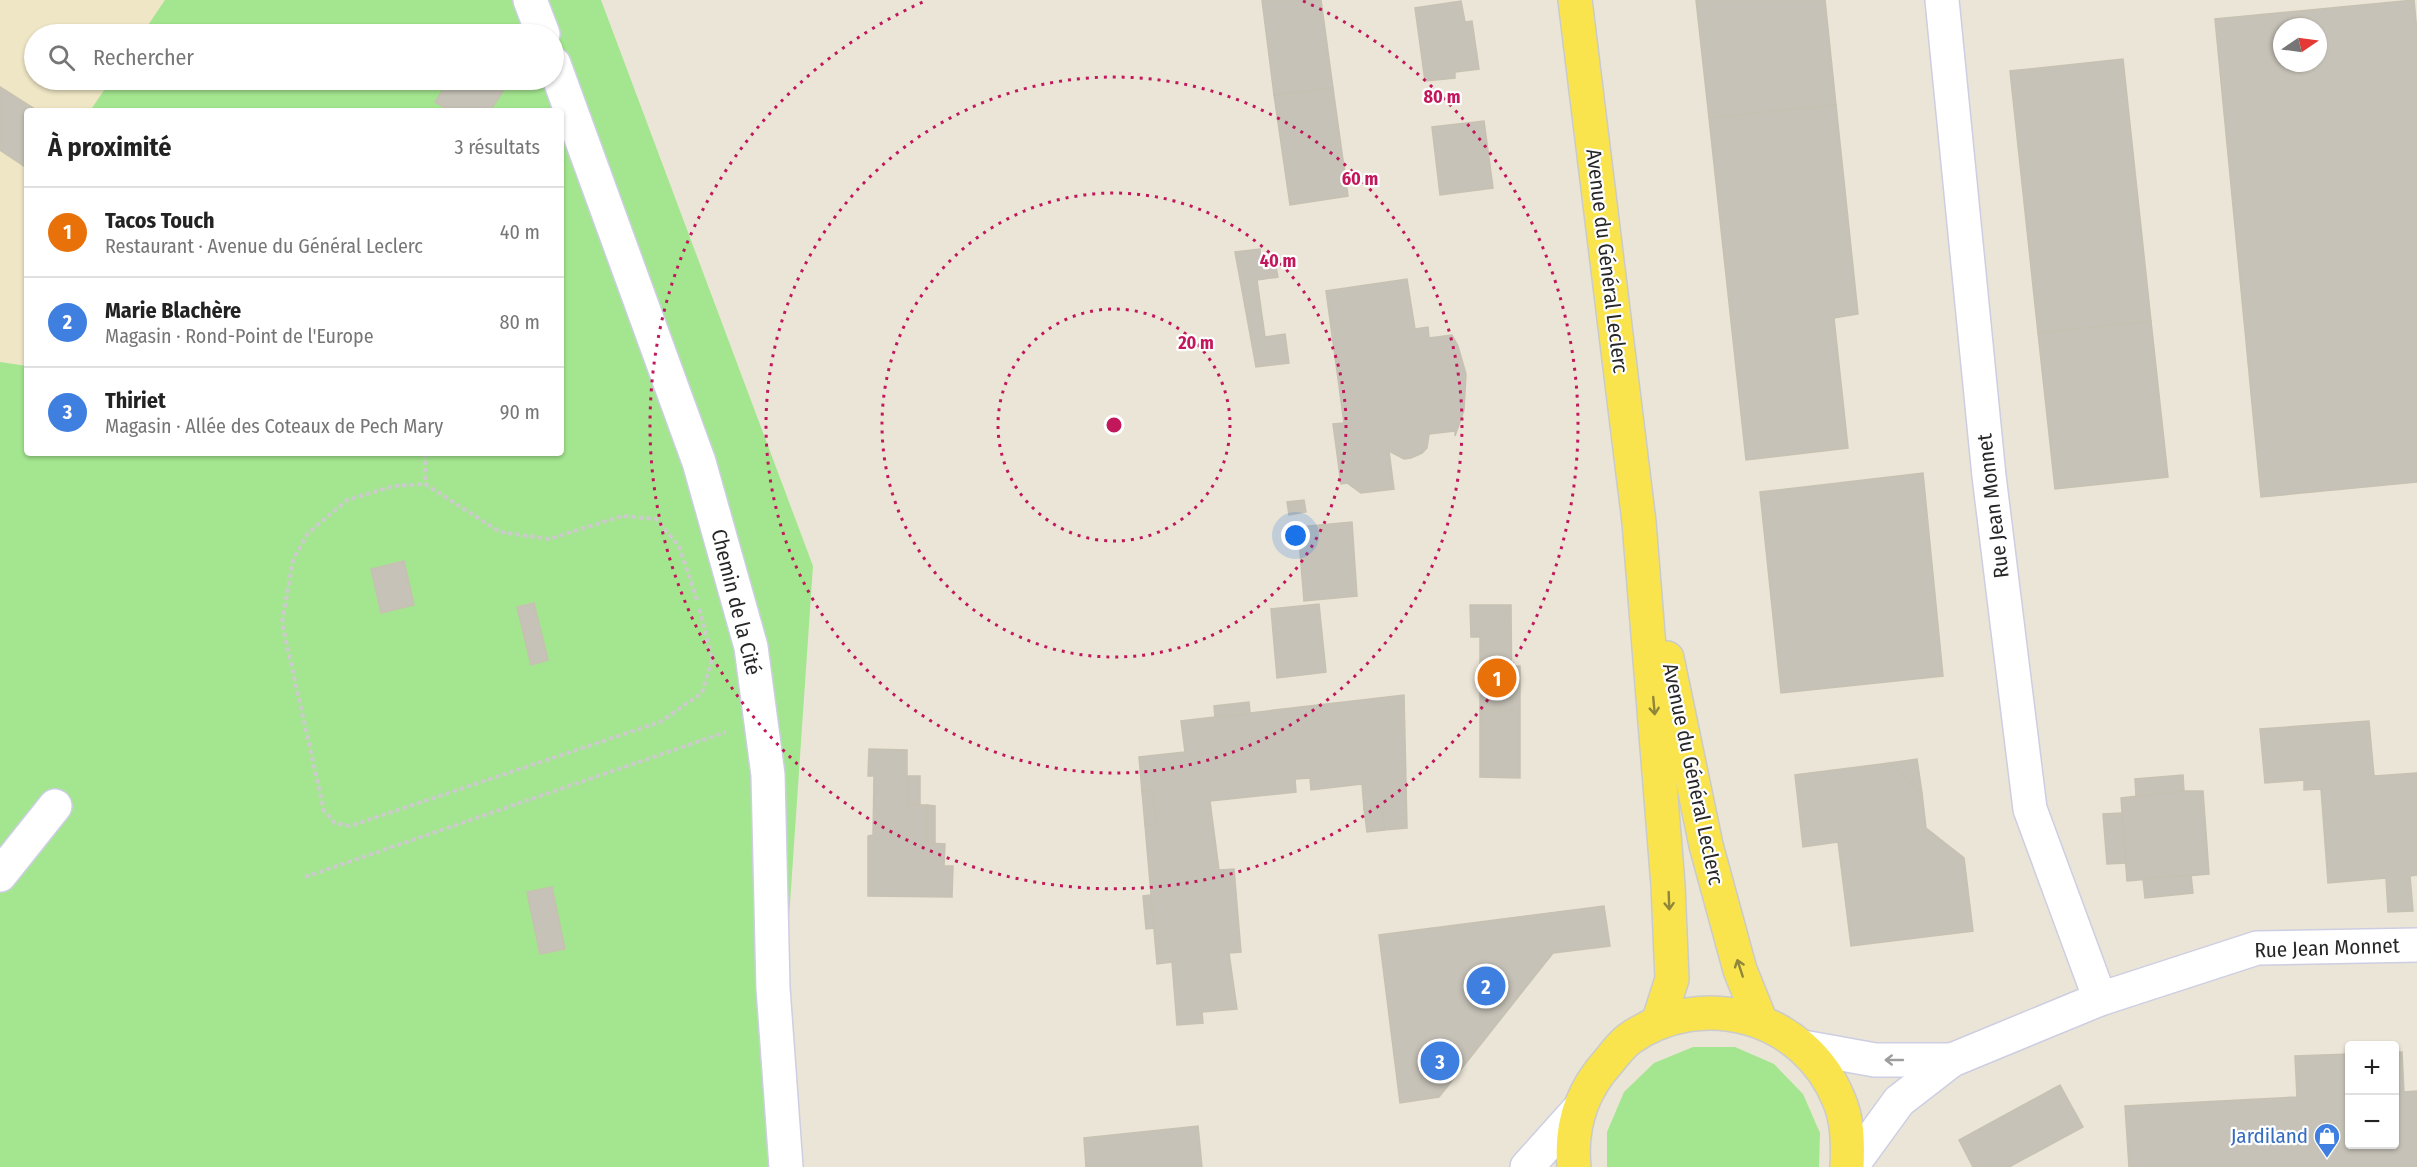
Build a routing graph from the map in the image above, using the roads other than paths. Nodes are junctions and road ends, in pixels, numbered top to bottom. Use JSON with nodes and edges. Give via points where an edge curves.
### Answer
{"nodes":[{"id":1,"x":530,"y":0,"type":"edge"},
{"id":2,"x":1575,"y":0,"type":"edge"},
{"id":3,"x":1942,"y":0,"type":"edge"},
{"id":4,"x":539,"y":24,"type":"edge"},
{"id":5,"x":563,"y":90,"type":"edge"},
{"id":6,"x":1639,"y":522,"type":"junction"},
{"id":7,"x":55,"y":806,"type":"dead end"},
{"id":8,"x":0,"y":875,"type":"edge"},
{"id":9,"x":2417,"y":945,"type":"edge"},
{"id":10,"x":2100,"y":999,"type":"junction"},
{"id":11,"x":1761,"y":1022,"type":"junction"},
{"id":12,"x":1658,"y":1023,"type":"junction"},
{"id":13,"x":1803,"y":1047,"type":"junction"},
{"id":14,"x":1952,"y":1060,"type":"junction"},
{"id":15,"x":1579,"y":1109,"type":"junction"},
{"id":16,"x":786,"y":1167,"type":"edge"},
{"id":17,"x":1527,"y":1167,"type":"edge"},
{"id":18,"x":1574,"y":1167,"type":"edge"},
{"id":19,"x":1849,"y":1167,"type":"edge"}],
"edges":[{"from":1,"to":4,"type":"street"},
{"from":2,"to":6,"type":"main road","name":"Avenue du Général Leclerc"},
{"from":3,"to":10,"type":"street","name":"Rue Jean Monnet","via":[[1989,476],[2030,809]]},
{"from":5,"to":16,"type":"street","name":"Chemin de la Cité","via":[[699,462],[751,647],[768,775],[772,988]]},
{"from":11,"to":6,"type":"main road","name":"Avenue du Général Leclerc","one_way":true,"via":[[1740,970],[1706,845]]},
{"from":6,"to":12,"type":"main road","name":"Avenue du Général Leclerc","one_way":true,"via":[[1672,979]]},
{"from":7,"to":8,"type":"street"},
{"from":9,"to":10,"type":"street","name":"Rue Jean Monnet","via":[[2257,948]]},
{"from":10,"to":14,"type":"street","name":"Rue Jean Monnet"},
{"from":11,"to":12,"type":"main road","via":[[1724,1013],[1691,1014]]},
{"from":11,"to":13,"type":"main road"},
{"from":12,"to":15,"type":"main road","via":[[1621,1047],[1593,1078]]},
{"from":14,"to":13,"type":"street","name":"Rue Jean Monnet","one_way":true,"via":[[1875,1060]]},
{"from":13,"to":19,"type":"main road","via":[[1826,1075],[1839,1101],[1848,1140]]},
{"from":14,"to":19,"type":"street","name":"Rue Jean Monnet","via":[[1899,1101]]},
{"from":15,"to":17,"type":"street"},
{"from":15,"to":18,"type":"main road","via":[[1574,1130]]}]}
